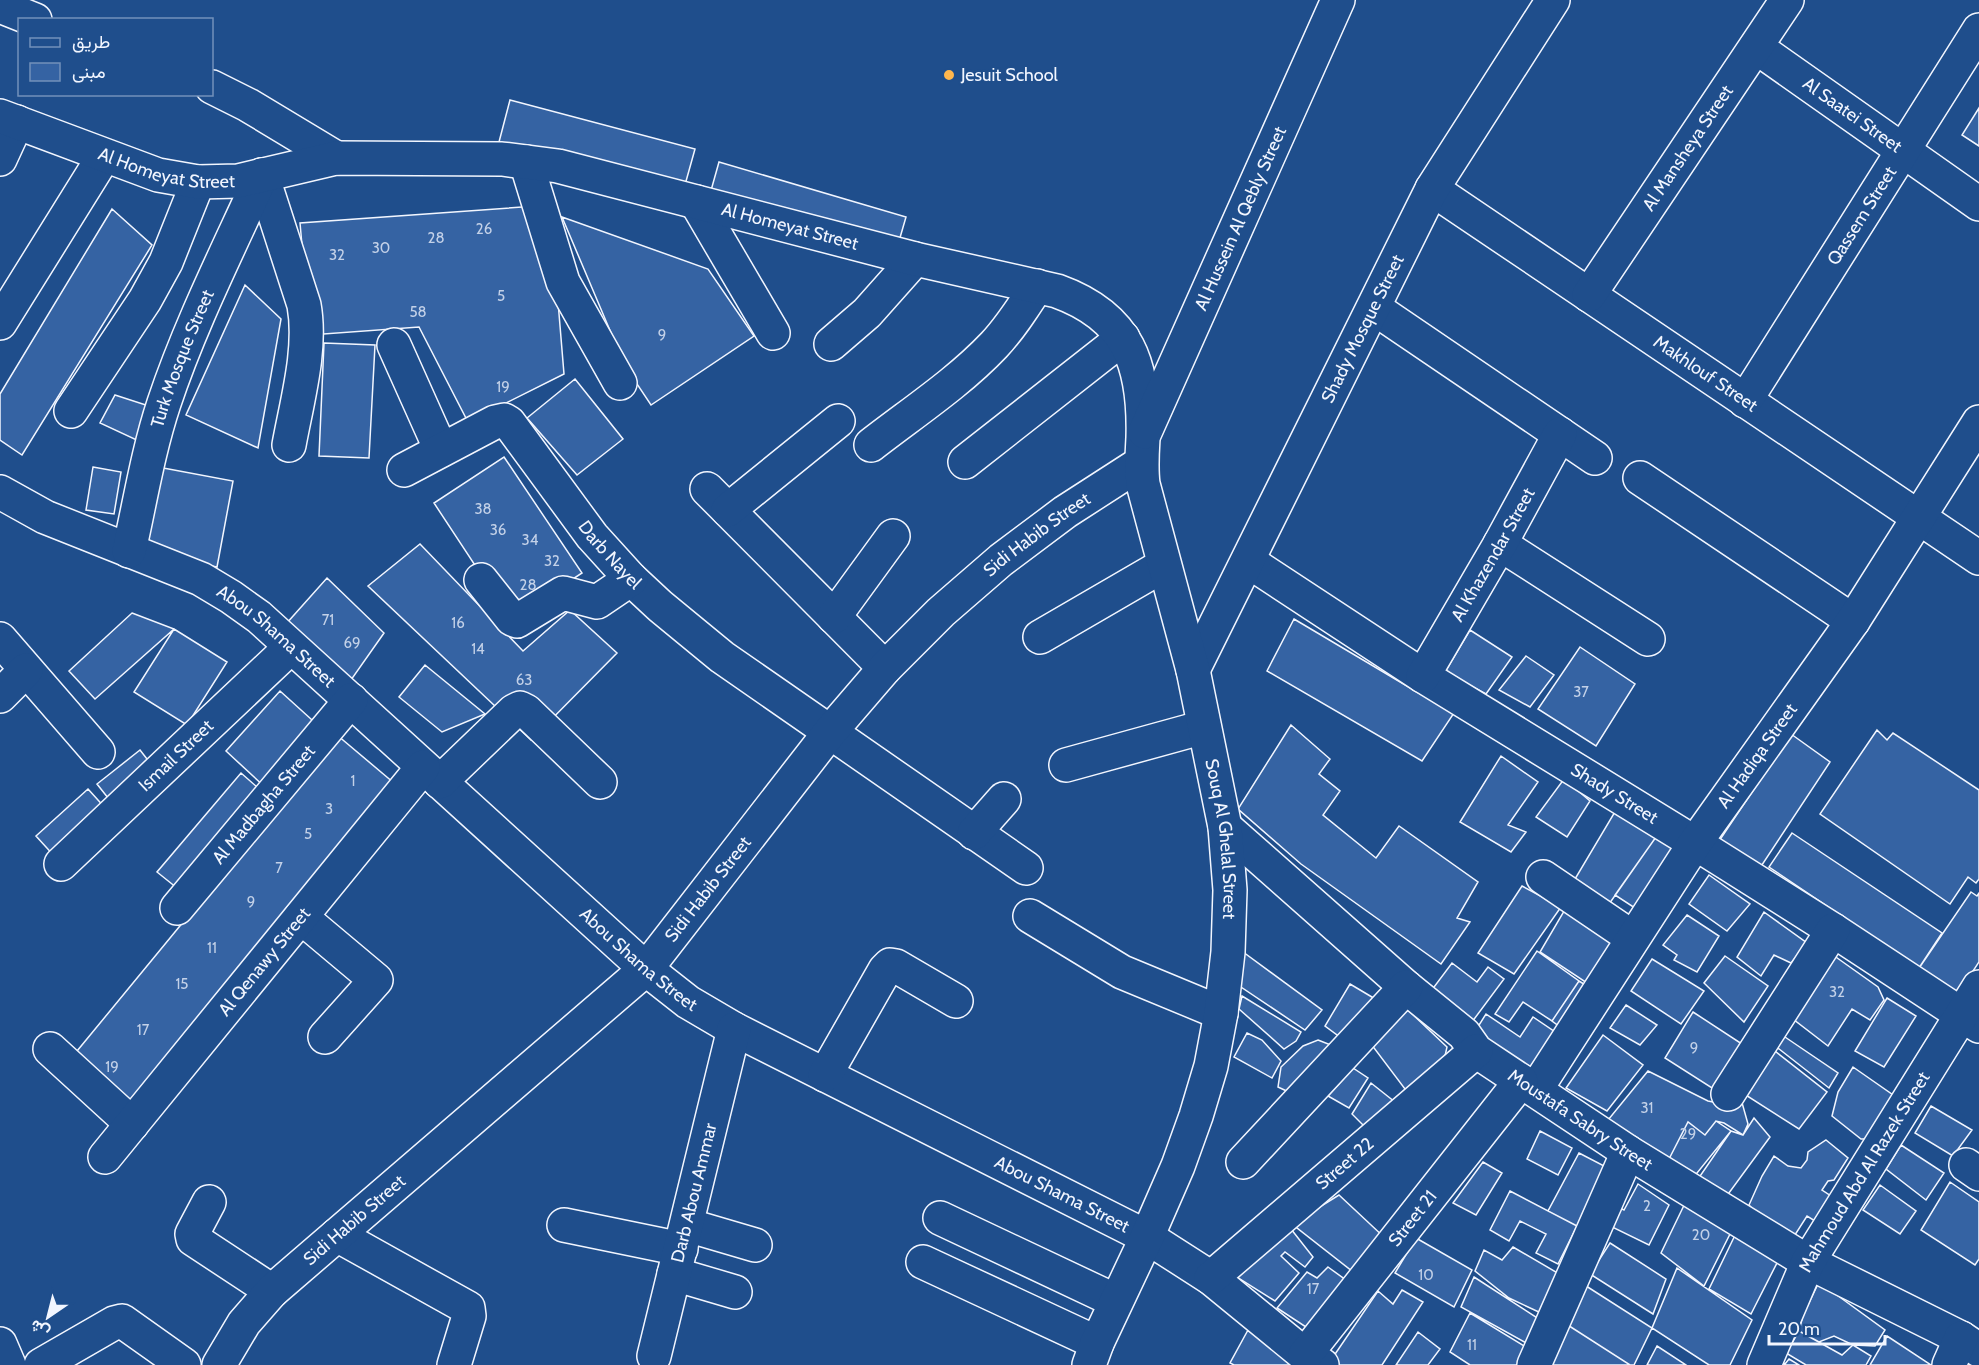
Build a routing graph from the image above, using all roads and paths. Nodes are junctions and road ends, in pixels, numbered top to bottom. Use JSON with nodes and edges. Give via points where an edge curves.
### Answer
{"nodes":[{"id":1,"x":1338,"y":0,"type":"edge"},
{"id":2,"x":1554,"y":0,"type":"edge"},
{"id":3,"x":1787,"y":0,"type":"edge"},
{"id":4,"x":0,"y":6,"type":"edge"},
{"id":5,"x":30,"y":18,"type":"edge"},
{"id":6,"x":1979,"y":30,"type":"edge"},
{"id":7,"x":1756,"y":47,"type":"junction"},
{"id":8,"x":213,"y":88,"type":"edge"},
{"id":9,"x":8,"y":119,"type":"edge"},
{"id":10,"x":1903,"y":151,"type":"junction"},
{"id":11,"x":104,"y":156,"type":"junction"},
{"id":12,"x":336,"y":158,"type":"junction"},
{"id":13,"x":0,"y":159,"type":"edge"},
{"id":14,"x":526,"y":162,"type":"junction"},
{"id":15,"x":262,"y":175,"type":"junction"},
{"id":16,"x":198,"y":182,"type":"junction"},
{"id":17,"x":1432,"y":189,"type":"junction"},
{"id":18,"x":696,"y":202,"type":"junction"},
{"id":19,"x":1979,"y":204,"type":"edge"},
{"id":20,"x":915,"y":259,"type":"junction"},
{"id":21,"x":1037,"y":286,"type":"junction"},
{"id":22,"x":1589,"y":295,"type":"junction"},
{"id":23,"x":1374,"y":308,"type":"junction"},
{"id":24,"x":0,"y":322,"type":"edge"},
{"id":25,"x":773,"y":333,"type":"dead end"},
{"id":26,"x":1123,"y":338,"type":"junction"},
{"id":27,"x":831,"y":344,"type":"dead end"},
{"id":28,"x":394,"y":345,"type":"dead end"},
{"id":29,"x":620,"y":383,"type":"dead end"},
{"id":30,"x":1744,"y":401,"type":"junction"},
{"id":31,"x":71,"y":411,"type":"dead end"},
{"id":32,"x":838,"y":420,"type":"dead end"},
{"id":33,"x":1979,"y":422,"type":"edge"},
{"id":34,"x":1560,"y":434,"type":"junction"},
{"id":35,"x":290,"y":445,"type":"dead end"},
{"id":36,"x":871,"y":445,"type":"dead end"},
{"id":37,"x":441,"y":450,"type":"junction"},
{"id":38,"x":1142,"y":450,"type":"junction"},
{"id":39,"x":1595,"y":458,"type":"dead end"},
{"id":40,"x":965,"y":462,"type":"dead end"},
{"id":41,"x":404,"y":470,"type":"dead end"},
{"id":42,"x":1640,"y":478,"type":"dead end"},
{"id":43,"x":0,"y":492,"type":"edge"},
{"id":44,"x":1918,"y":518,"type":"junction"},
{"id":45,"x":893,"y":536,"type":"dead end"},
{"id":46,"x":1500,"y":543,"type":"junction"},
{"id":47,"x":129,"y":551,"type":"junction"},
{"id":48,"x":1979,"y":558,"type":"edge"},
{"id":49,"x":1248,"y":561,"type":"junction"},
{"id":50,"x":1164,"y":565,"type":"junction"},
{"id":51,"x":631,"y":579,"type":"junction"},
{"id":52,"x":481,"y":580,"type":"dead end"},
{"id":53,"x":834,"y":617,"type":"junction"},
{"id":54,"x":1853,"y":621,"type":"junction"},
{"id":55,"x":1040,"y":637,"type":"dead end"},
{"id":56,"x":0,"y":639,"type":"edge"},
{"id":57,"x":1648,"y":639,"type":"dead end"},
{"id":58,"x":291,"y":647,"type":"junction"},
{"id":59,"x":885,"y":669,"type":"junction"},
{"id":60,"x":26,"y":670,"type":"junction"},
{"id":61,"x":1193,"y":670,"type":"junction"},
{"id":62,"x":1423,"y":676,"type":"junction"},
{"id":63,"x":0,"y":696,"type":"edge"},
{"id":64,"x":351,"y":700,"type":"junction"},
{"id":65,"x":1204,"y":727,"type":"junction"},
{"id":66,"x":830,"y":732,"type":"junction"},
{"id":67,"x":98,"y":752,"type":"dead end"},
{"id":68,"x":1066,"y":765,"type":"dead end"},
{"id":69,"x":432,"y":774,"type":"junction"},
{"id":70,"x":600,"y":783,"type":"dead end"},
{"id":71,"x":1004,"y":799,"type":"dead end"},
{"id":72,"x":1225,"y":827,"type":"junction"},
{"id":73,"x":974,"y":833,"type":"junction"},
{"id":74,"x":1695,"y":843,"type":"junction"},
{"id":75,"x":61,"y":864,"type":"dead end"},
{"id":76,"x":1026,"y":868,"type":"dead end"},
{"id":77,"x":1543,"y":877,"type":"dead end"},
{"id":78,"x":177,"y":908,"type":"dead end"},
{"id":79,"x":1030,"y":916,"type":"dead end"},
{"id":80,"x":301,"y":917,"type":"junction"},
{"id":81,"x":1833,"y":930,"type":"junction"},
{"id":82,"x":1633,"y":938,"type":"junction"},
{"id":83,"x":646,"y":969,"type":"junction"},
{"id":84,"x":1406,"y":987,"type":"junction"},
{"id":85,"x":1979,"y":987,"type":"edge"},
{"id":86,"x":957,"y":1001,"type":"dead end"},
{"id":87,"x":1221,"y":1013,"type":"junction"},
{"id":88,"x":1970,"y":1020,"type":"edge"},
{"id":89,"x":734,"y":1029,"type":"junction"},
{"id":90,"x":325,"y":1037,"type":"dead end"},
{"id":91,"x":50,"y":1049,"type":"dead end"},
{"id":92,"x":1476,"y":1050,"type":"junction"},
{"id":93,"x":825,"y":1075,"type":"junction"},
{"id":94,"x":1529,"y":1085,"type":"junction"},
{"id":95,"x":1728,"y":1094,"type":"dead end"},
{"id":96,"x":132,"y":1124,"type":"junction"},
{"id":97,"x":1628,"y":1152,"type":"junction"},
{"id":98,"x":105,"y":1157,"type":"dead end"},
{"id":99,"x":1243,"y":1162,"type":"dead end"},
{"id":100,"x":209,"y":1202,"type":"dead end"},
{"id":101,"x":940,"y":1218,"type":"dead end"},
{"id":102,"x":564,"y":1226,"type":"dead end"},
{"id":103,"x":337,"y":1235,"type":"junction"},
{"id":104,"x":1147,"y":1237,"type":"junction"},
{"id":105,"x":755,"y":1245,"type":"dead end"},
{"id":106,"x":681,"y":1249,"type":"junction"},
{"id":107,"x":923,"y":1262,"type":"dead end"},
{"id":108,"x":1808,"y":1262,"type":"junction"},
{"id":109,"x":1211,"y":1278,"type":"junction"},
{"id":110,"x":272,"y":1291,"type":"junction"},
{"id":111,"x":735,"y":1292,"type":"dead end"},
{"id":112,"x":1116,"y":1301,"type":"junction"},
{"id":113,"x":1963,"y":1351,"type":"edge"},
{"id":114,"x":1093,"y":1354,"type":"edge"},
{"id":115,"x":654,"y":1356,"type":"dead end"},
{"id":116,"x":1313,"y":1360,"type":"edge"},
{"id":117,"x":41,"y":1365,"type":"edge"},
{"id":118,"x":184,"y":1365,"type":"edge"},
{"id":119,"x":219,"y":1365,"type":"edge"},
{"id":120,"x":454,"y":1365,"type":"edge"},
{"id":121,"x":1534,"y":1365,"type":"edge"},
{"id":122,"x":1764,"y":1365,"type":"edge"}],
"edges":[{"from":1,"to":38,"type":"street","name":"Al Hussein Al Qebly Street"},
{"from":2,"to":17,"type":"street","name":"Shady Mosque Street"},
{"from":3,"to":7,"type":"street","name":"Al Mansheya Street"},
{"from":4,"to":5,"type":"street"},
{"from":6,"to":10,"type":"street","name":"Qassem Street"},
{"from":7,"to":10,"type":"street","name":"Al Saatei Street"},
{"from":7,"to":22,"type":"street","name":"Al Mansheya Street"},
{"from":8,"to":12,"type":"street"},
{"from":9,"to":11,"type":"street","name":"Al Homeyat Street"},
{"from":9,"to":13,"type":"street"},
{"from":10,"to":19,"type":"street","name":"Al Saatei Street"},
{"from":10,"to":30,"type":"street","name":"Qassem Street"},
{"from":11,"to":16,"type":"street","name":"Al Homeyat Street","via":[[158,175]]},
{"from":11,"to":24,"type":"street"},
{"from":12,"to":14,"type":"street","name":"Al Homeyat Street"},
{"from":12,"to":15,"type":"street","name":"Al Homeyat Street"},
{"from":14,"to":18,"type":"street","name":"Al Homeyat Street","via":[[578,171]]},
{"from":14,"to":29,"type":"street","via":[[563,282]]},
{"from":15,"to":16,"type":"street","name":"Al Homeyat Street","via":[[238,181]]},
{"from":15,"to":35,"type":"street","via":[[306,318],[306,344]]},
{"from":15,"to":47,"type":"street","name":"Turk Mosque Street","via":[[182,351],[163,405]]},
{"from":16,"to":31,"type":"street","via":[[161,272]]},
{"from":17,"to":22,"type":"street","name":"Makhlouf Street"},
{"from":17,"to":23,"type":"street","name":"Shady Mosque Street"},
{"from":18,"to":20,"type":"street","name":"Al Homeyat Street"},
{"from":18,"to":25,"type":"street"},
{"from":20,"to":21,"type":"street","name":"Al Homeyat Street"},
{"from":20,"to":27,"type":"street","via":[[867,313]]},
{"from":21,"to":26,"type":"street","name":"Al Homeyat Street","via":[[1094,308]]},
{"from":21,"to":36,"type":"street","via":[[994,345]]},
{"from":22,"to":30,"type":"street","name":"Makhlouf Street"},
{"from":23,"to":34,"type":"street"},
{"from":23,"to":49,"type":"street","name":"Shady Mosque Street"},
{"from":26,"to":38,"type":"street","name":"Al Homeyat Street","via":[[1139,378]]},
{"from":26,"to":40,"type":"street"},
{"from":28,"to":37,"type":"street"},
{"from":30,"to":44,"type":"street","name":"Makhlouf Street"},
{"from":32,"to":53,"type":"street","via":[[718,500]]},
{"from":33,"to":44,"type":"street","name":"Al Hadiqa Street"},
{"from":34,"to":39,"type":"street"},
{"from":34,"to":46,"type":"street","name":"Al Khazendar Street"},
{"from":37,"to":41,"type":"street","name":"Darb Nayel"},
{"from":37,"to":51,"type":"street","name":"Darb Nayel","via":[[495,422],[509,423],[592,536]]},
{"from":38,"to":50,"type":"street","name":"Souq Al Ghelal Street","via":[[1143,484]]},
{"from":38,"to":59,"type":"street","name":"Sidi Habib Street","via":[[1001,560],[941,612]]},
{"from":42,"to":54,"type":"street"},
{"from":43,"to":47,"type":"street","name":"Abou Shama Street","via":[[45,517]]},
{"from":44,"to":48,"type":"street","name":"Makhlouf Street"},
{"from":44,"to":54,"type":"street","name":"Al Hadiqa Street"},
{"from":45,"to":53,"type":"street"},
{"from":46,"to":57,"type":"street"},
{"from":46,"to":62,"type":"street","name":"Al Khazendar Street"},
{"from":47,"to":58,"type":"street","name":"Abou Shama Street","via":[[201,579],[259,617]]},
{"from":49,"to":61,"type":"street","name":"Shady Mosque Street"},
{"from":49,"to":62,"type":"street","name":"Shady Street"},
{"from":50,"to":55,"type":"street"},
{"from":50,"to":61,"type":"street","name":"Souq Al Ghelal Street"},
{"from":51,"to":52,"type":"street","via":[[597,602],[560,594],[517,621]]},
{"from":51,"to":66,"type":"street","name":"Darb Nayel","via":[[722,657]]},
{"from":53,"to":59,"type":"street"},
{"from":54,"to":74,"type":"street","name":"Al Hadiqa Street"},
{"from":56,"to":60,"type":"street"},
{"from":58,"to":64,"type":"street","name":"Abou Shama Street"},
{"from":58,"to":75,"type":"street","name":"Ismail Street"},
{"from":59,"to":66,"type":"street","name":"Sidi Habib Street"},
{"from":60,"to":63,"type":"street"},
{"from":60,"to":67,"type":"street"},
{"from":61,"to":65,"type":"street","name":"Souq Al Ghelal Street"},
{"from":62,"to":74,"type":"street","name":"Shady Street"},
{"from":64,"to":69,"type":"street","name":"Abou Shama Street"},
{"from":64,"to":78,"type":"street","name":"Al Madbagha Street"},
{"from":65,"to":68,"type":"street"},
{"from":65,"to":72,"type":"street","name":"Souq Al Ghelal Street"},
{"from":66,"to":73,"type":"street","name":"Darb Nayel"},
{"from":66,"to":83,"type":"street","name":"Sidi Habib Street"},
{"from":69,"to":70,"type":"street","name":"Al Qenawy Street","via":[[520,708]]},
{"from":69,"to":80,"type":"street","name":"Al Qenawy Street"},
{"from":69,"to":83,"type":"street","name":"Abou Shama Street"},
{"from":71,"to":73,"type":"street"},
{"from":72,"to":84,"type":"street","name":"Moustafa Sabry Street"},
{"from":72,"to":87,"type":"street","name":"Souq Al Ghelal Street","via":[[1230,901]]},
{"from":73,"to":76,"type":"street","name":"Darb Nayel"},
{"from":74,"to":81,"type":"street","name":"Shady Street"},
{"from":74,"to":82,"type":"street","name":"Al Hadiqa Street"},
{"from":77,"to":82,"type":"street"},
{"from":79,"to":87,"type":"street","via":[[1122,972]]},
{"from":80,"to":90,"type":"street","via":[[376,980]]},
{"from":80,"to":96,"type":"street","name":"Al Qenawy Street"},
{"from":81,"to":88,"type":"street","name":"Shady Street"},
{"from":81,"to":95,"type":"street"},
{"from":82,"to":94,"type":"street","name":"Al Hadiqa Street"},
{"from":83,"to":89,"type":"street","name":"Abou Shama Street","via":[[688,1002]]},
{"from":83,"to":103,"type":"street","name":"Sidi Habib Street"},
{"from":84,"to":92,"type":"street","name":"Moustafa Sabry Street","via":[[1464,1034]]},
{"from":84,"to":99,"type":"street"},
{"from":85,"to":88,"type":"street","name":"Mahmoud Abd Al Razek Street"},
{"from":86,"to":93,"type":"street","via":[[890,965]]},
{"from":87,"to":104,"type":"street","name":"Souq Al Ghelal Street","via":[[1196,1116]]},
{"from":88,"to":108,"type":"street","name":"Mahmoud Abd Al Razek Street"},
{"from":89,"to":93,"type":"street","name":"Abou Shama Street"},
{"from":89,"to":106,"type":"street","name":"Darb Abou Ammar"},
{"from":91,"to":96,"type":"street"},
{"from":92,"to":94,"type":"street","name":"Moustafa Sabry Street"},
{"from":92,"to":109,"type":"street","name":"Street 22"},
{"from":93,"to":104,"type":"street","name":"Abou Shama Street"},
{"from":94,"to":97,"type":"street","name":"Moustafa Sabry Street"},
{"from":94,"to":116,"type":"street","name":"Street 21"},
{"from":96,"to":98,"type":"street","name":"Al Qenawy Street"},
{"from":97,"to":108,"type":"street","name":"Moustafa Sabry Street"},
{"from":97,"to":121,"type":"street"},
{"from":100,"to":110,"type":"street","via":[[193,1239]]},
{"from":101,"to":112,"type":"street"},
{"from":102,"to":106,"type":"street"},
{"from":103,"to":110,"type":"street","name":"Sidi Habib Street"},
{"from":103,"to":120,"type":"street","via":[[468,1308]]},
{"from":104,"to":109,"type":"street","name":"Abou Shama Street"},
{"from":104,"to":112,"type":"street","name":"Souq Al Ghelal Street"},
{"from":105,"to":106,"type":"street"},
{"from":106,"to":111,"type":"street"},
{"from":106,"to":115,"type":"street","name":"Darb Abou Ammar"},
{"from":107,"to":114,"type":"street"},
{"from":108,"to":113,"type":"street","name":"Moustafa Sabry Street"},
{"from":108,"to":122,"type":"street","name":"Mahmoud Abd Al Razek Street"},
{"from":109,"to":116,"type":"street","name":"Abou Shama Street"},
{"from":110,"to":119,"type":"street","name":"Sidi Habib Street","via":[[244,1323]]},
{"from":112,"to":114,"type":"street","name":"Souq Al Ghelal Street"},
{"from":117,"to":118,"type":"street","via":[[122,1321]]}]}
